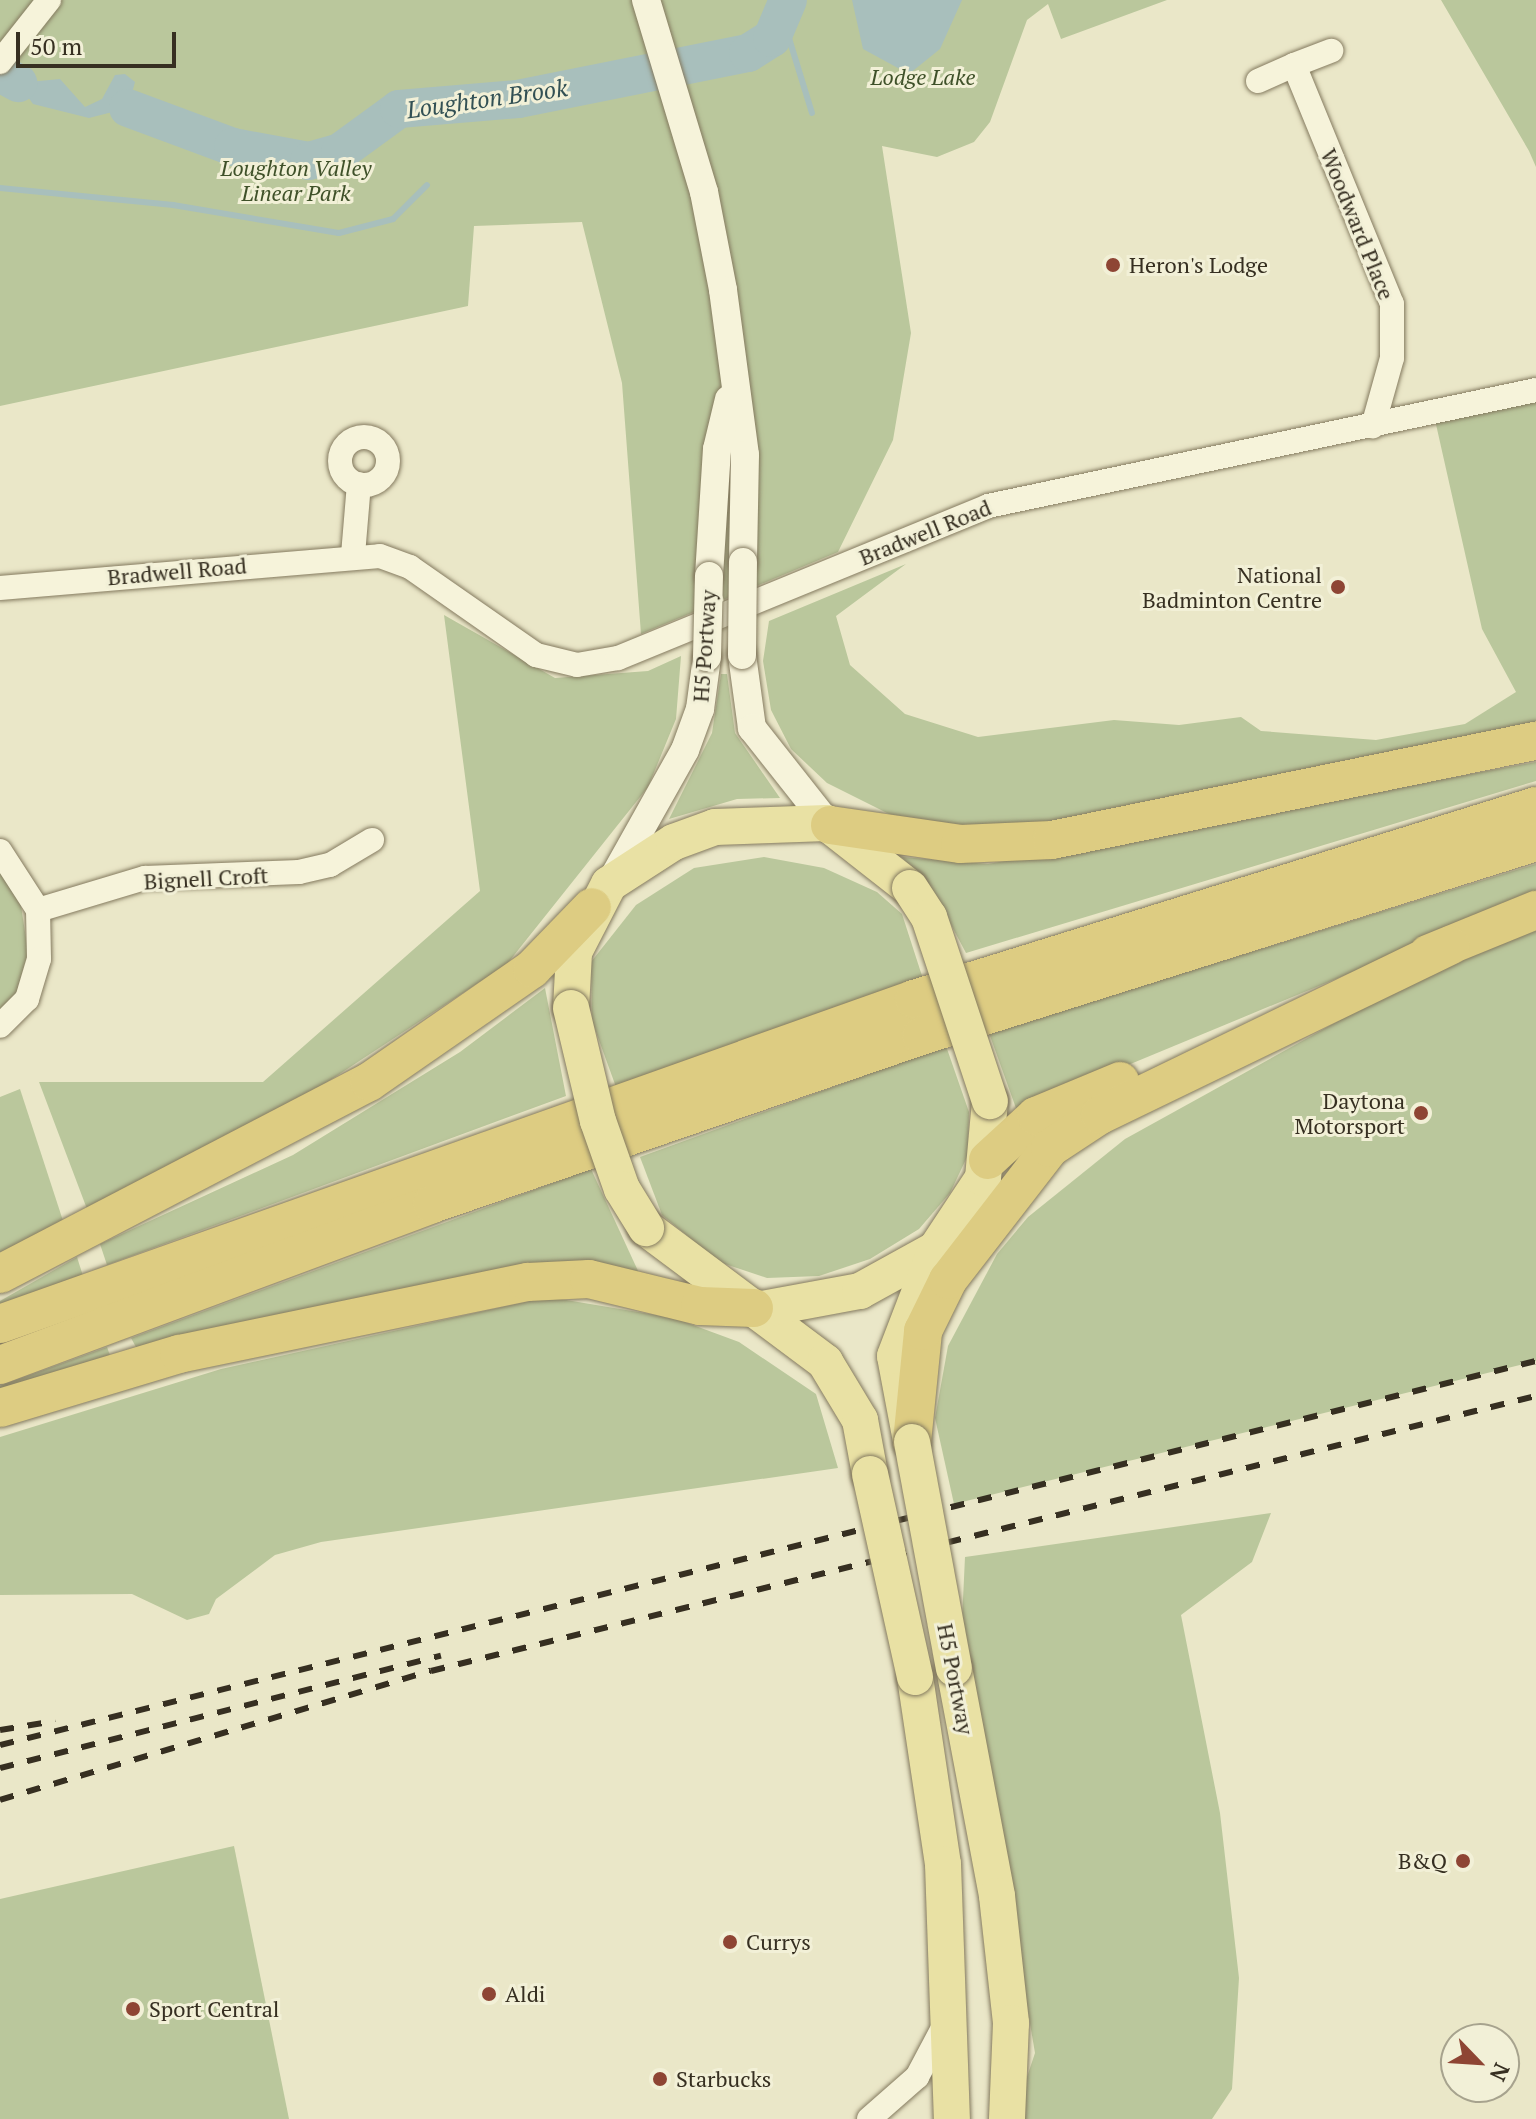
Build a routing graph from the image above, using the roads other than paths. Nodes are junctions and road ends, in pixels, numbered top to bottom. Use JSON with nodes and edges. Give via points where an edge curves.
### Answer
{"nodes":[{"id":1,"x":49,"y":0,"type":"edge"},
{"id":2,"x":647,"y":2,"type":"edge"},
{"id":3,"x":1331,"y":51,"type":"dead end"},
{"id":4,"x":0,"y":62,"type":"edge"},
{"id":5,"x":1294,"y":65,"type":"junction"},
{"id":6,"x":1258,"y":81,"type":"dead end"},
{"id":7,"x":732,"y":387,"type":"junction"},
{"id":8,"x":1536,"y":390,"type":"edge"},
{"id":9,"x":1373,"y":426,"type":"junction"},
{"id":10,"x":359,"y":484,"type":"dead end"},
{"id":11,"x":353,"y":555,"type":"junction"},
{"id":12,"x":0,"y":588,"type":"edge"},
{"id":13,"x":1536,"y":741,"type":"edge"},
{"id":14,"x":1536,"y":806,"type":"edge"},
{"id":15,"x":828,"y":824,"type":"junction"},
{"id":16,"x":372,"y":840,"type":"dead end"},
{"id":17,"x":1536,"y":842,"type":"edge"},
{"id":18,"x":0,"y":851,"type":"edge"},
{"id":19,"x":601,"y":896,"type":"junction"},
{"id":20,"x":38,"y":910,"type":"junction"},
{"id":21,"x":1536,"y":910,"type":"edge"},
{"id":22,"x":1450,"y":946,"type":"junction"},
{"id":23,"x":0,"y":1026,"type":"edge"},
{"id":24,"x":988,"y":1160,"type":"junction"},
{"id":25,"x":936,"y":1249,"type":"junction"},
{"id":26,"x":0,"y":1274,"type":"edge"},
{"id":27,"x":756,"y":1309,"type":"junction"},
{"id":28,"x":0,"y":1324,"type":"edge"},
{"id":29,"x":0,"y":1365,"type":"edge"},
{"id":30,"x":0,"y":1408,"type":"edge"},
{"id":31,"x":912,"y":1442,"type":"junction"},
{"id":32,"x":953,"y":2006,"type":"junction"},
{"id":33,"x":869,"y":2119,"type":"edge"},
{"id":34,"x":952,"y":2119,"type":"edge"},
{"id":35,"x":1007,"y":2119,"type":"edge"}],
"edges":[{"from":1,"to":4,"type":"street"},
{"from":2,"to":7,"type":"street","name":"H5 Portway","via":[[683,116],[723,290]]},
{"from":3,"to":5,"type":"street"},
{"from":5,"to":6,"type":"street"},
{"from":5,"to":9,"type":"street","name":"Woodward Place","via":[[1392,304],[1392,358]]},
{"from":7,"to":15,"type":"street","name":"H5 Portway","bridge":true,"via":[[745,455],[742,655],[752,728]]},
{"from":7,"to":19,"type":"street","name":"H5 Portway","bridge":true,"via":[[717,449],[700,709],[685,750]]},
{"from":8,"to":9,"type":"street","name":"Bradwell Road"},
{"from":9,"to":11,"type":"street","name":"Bradwell Road","via":[[988,506],[618,658],[577,665],[536,655],[493,631],[410,567]]},
{"from":10,"to":11,"type":"street"},
{"from":11,"to":12,"type":"street","name":"Bradwell Road"},
{"from":13,"to":15,"type":"highway","via":[[1052,840],[960,844]]},
{"from":14,"to":28,"type":"highway","via":[[914,999]]},
{"from":15,"to":19,"type":"main road","via":[[715,827],[674,842]]},
{"from":15,"to":24,"type":"main road","bridge":true,"via":[[910,888],[929,917],[990,1101]]},
{"from":16,"to":20,"type":"street","name":"Bignell Croft","via":[[330,865],[299,872],[145,878]]},
{"from":17,"to":29,"type":"highway","via":[[892,1046],[432,1204]]},
{"from":18,"to":20,"type":"street"},
{"from":19,"to":26,"type":"highway","via":[[532,969],[369,1082]]},
{"from":19,"to":27,"type":"main road","name":"H5 Portway","bridge":true,"via":[[574,952],[571,1008],[608,1148],[646,1228]]},
{"from":20,"to":23,"type":"street","via":[[39,959],[27,999]]},
{"from":21,"to":22,"type":"highway"},
{"from":22,"to":24,"type":"highway","via":[[1036,1116]]},
{"from":22,"to":31,"type":"highway","via":[[1100,1115],[1050,1148],[956,1269],[923,1331]]},
{"from":24,"to":25,"type":"main road","via":[[974,1197]]},
{"from":25,"to":27,"type":"main road","via":[[860,1291]]},
{"from":25,"to":31,"type":"main road","name":"H5 Portway","via":[[895,1356]]},
{"from":27,"to":30,"type":"highway","via":[[700,1306],[589,1279],[528,1282],[179,1354]]},
{"from":27,"to":32,"type":"main road","name":"H5 Portway","bridge":true,"via":[[807,1344],[844,1386],[870,1474],[937,1802]]},
{"from":31,"to":35,"type":"main road","name":"H5 Portway","bridge":true,"via":[[997,1896],[1011,2023]]},
{"from":32,"to":33,"type":"street","via":[[917,2077]]},
{"from":32,"to":34,"type":"main road","name":"H5 Portway"}]}
